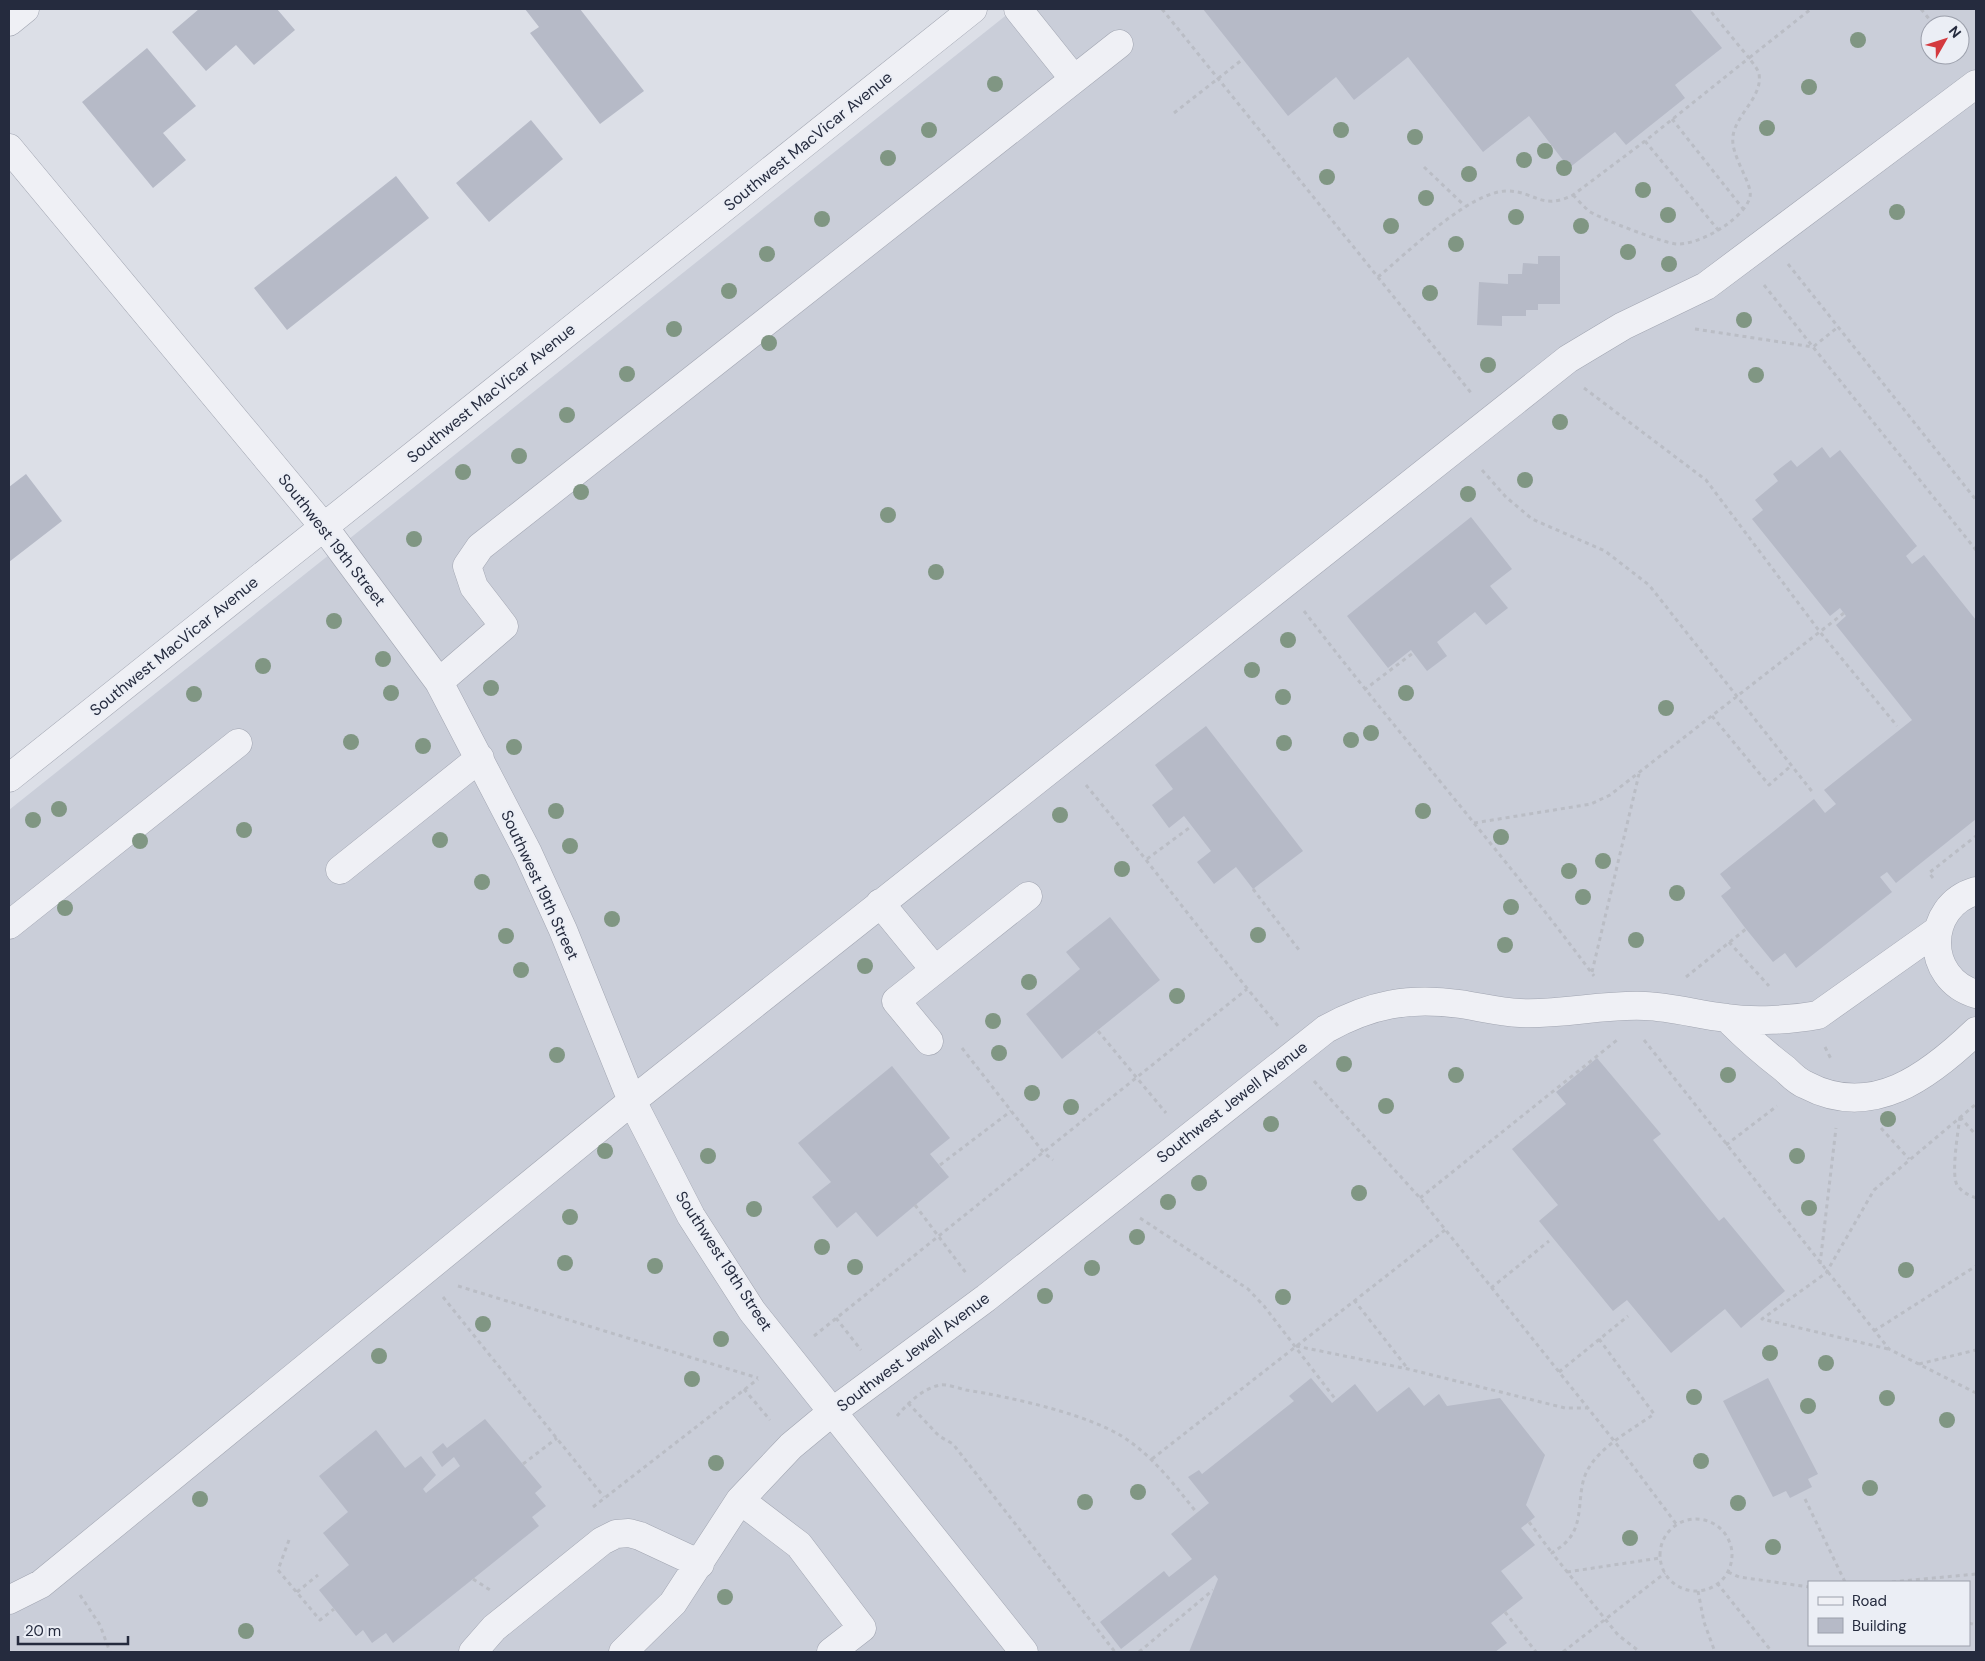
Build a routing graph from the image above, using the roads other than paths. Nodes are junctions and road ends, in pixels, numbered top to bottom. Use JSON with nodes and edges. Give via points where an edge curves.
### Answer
{"nodes":[{"id":1,"x":25,"y":9,"type":"edge"},
{"id":2,"x":973,"y":9,"type":"edge"},
{"id":3,"x":1018,"y":9,"type":"edge"},
{"id":4,"x":9,"y":22,"type":"edge"},
{"id":5,"x":1119,"y":44,"type":"dead end"},
{"id":6,"x":1074,"y":79,"type":"junction"},
{"id":7,"x":1976,"y":84,"type":"edge"},
{"id":8,"x":9,"y":148,"type":"edge"},
{"id":9,"x":324,"y":527,"type":"junction"},
{"id":10,"x":439,"y":682,"type":"junction"},
{"id":11,"x":238,"y":743,"type":"dead end"},
{"id":12,"x":480,"y":758,"type":"junction"},
{"id":13,"x":9,"y":778,"type":"edge"},
{"id":14,"x":340,"y":870,"type":"dead end"},
{"id":15,"x":1976,"y":891,"type":"edge"},
{"id":16,"x":1028,"y":896,"type":"dead end"},
{"id":17,"x":880,"y":903,"type":"junction"},
{"id":18,"x":9,"y":925,"type":"edge"},
{"id":19,"x":1938,"y":930,"type":"junction"},
{"id":20,"x":935,"y":970,"type":"junction"},
{"id":21,"x":1976,"y":994,"type":"edge"},
{"id":22,"x":1728,"y":1019,"type":"junction"},
{"id":23,"x":1976,"y":1031,"type":"edge"},
{"id":24,"x":929,"y":1041,"type":"dead end"},
{"id":25,"x":632,"y":1101,"type":"junction"},
{"id":26,"x":832,"y":1412,"type":"junction"},
{"id":27,"x":740,"y":1500,"type":"junction"},
{"id":28,"x":700,"y":1564,"type":"junction"},
{"id":29,"x":9,"y":1600,"type":"edge"},
{"id":30,"x":473,"y":1652,"type":"edge"},
{"id":31,"x":623,"y":1652,"type":"edge"},
{"id":32,"x":831,"y":1652,"type":"edge"},
{"id":33,"x":1024,"y":1652,"type":"edge"}],
"edges":[{"from":1,"to":4,"type":"street"},
{"from":2,"to":9,"type":"street","name":"Southwest MacVicar Avenue"},
{"from":3,"to":6,"type":"street"},
{"from":5,"to":6,"type":"street"},
{"from":6,"to":10,"type":"street","via":[[480,547],[467,566],[474,587],[504,626]]},
{"from":7,"to":17,"type":"street","via":[[1706,286],[1624,326],[1568,359]]},
{"from":8,"to":9,"type":"street","name":"Southwest 19th Street"},
{"from":9,"to":10,"type":"street","name":"Southwest 19th Street"},
{"from":9,"to":13,"type":"street","name":"Southwest MacVicar Avenue"},
{"from":10,"to":12,"type":"street","name":"Southwest 19th Street"},
{"from":11,"to":18,"type":"street"},
{"from":12,"to":14,"type":"street"},
{"from":12,"to":25,"type":"street","name":"Southwest 19th Street","via":[[564,930]]},
{"from":15,"to":19,"type":"street","via":[[1966,894],[1948,910]]},
{"from":16,"to":20,"type":"street"},
{"from":17,"to":20,"type":"street"},
{"from":17,"to":25,"type":"street"},
{"from":19,"to":21,"type":"street","via":[[1937,953],[1947,976],[1963,990]]},
{"from":19,"to":22,"type":"street","name":"Southwest Jewell Avenue","via":[[1818,1015]]},
{"from":20,"to":24,"type":"street","via":[[896,1001]]},
{"from":22,"to":23,"type":"street","via":[[1754,1046],[1805,1085],[1840,1097],[1872,1097],[1901,1089],[1931,1070]]},
{"from":22,"to":26,"type":"street","name":"Southwest Jewell Avenue","via":[[1646,1006],[1526,1013],[1424,1002],[1384,1004],[1354,1014],[1326,1029],[986,1298]]},
{"from":25,"to":26,"type":"street","name":"Southwest 19th Street","via":[[691,1216],[721,1263],[752,1311]]},
{"from":25,"to":29,"type":"street","via":[[41,1584]]},
{"from":26,"to":27,"type":"street","name":"Southwest Jewell Avenue","via":[[791,1446]]},
{"from":26,"to":33,"type":"street","name":"Southwest 19th Street"},
{"from":27,"to":28,"type":"street","name":"Southwest Jewell Avenue"},
{"from":27,"to":32,"type":"street","via":[[799,1545],[862,1628]]},
{"from":28,"to":30,"type":"street","via":[[640,1536],[616,1534],[602,1541],[494,1628]]},
{"from":28,"to":31,"type":"street","name":"Southwest Jewell Avenue","via":[[673,1603]]}]}
